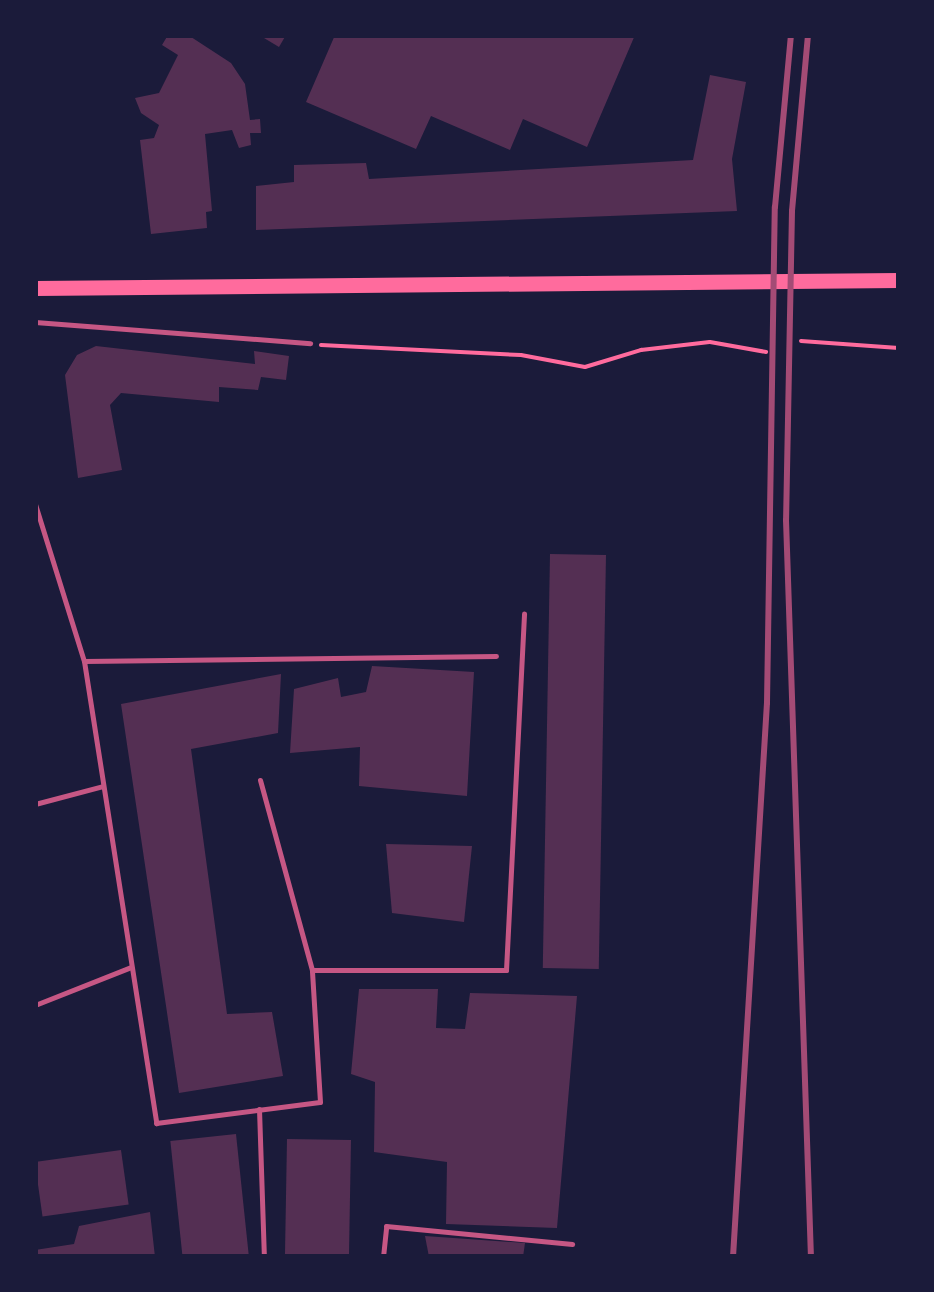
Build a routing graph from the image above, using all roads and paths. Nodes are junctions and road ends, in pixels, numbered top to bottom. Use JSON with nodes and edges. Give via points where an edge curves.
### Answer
{"nodes":[{"id":1,"x":899,"y":280,"type":"edge"},
{"id":2,"x":35,"y":288,"type":"edge"},
{"id":3,"x":35,"y":322,"type":"edge"},
{"id":4,"x":802,"y":342,"type":"dead end"},
{"id":5,"x":310,"y":344,"type":"joint"},
{"id":6,"x":899,"y":348,"type":"edge"},
{"id":7,"x":766,"y":352,"type":"dead end"},
{"id":8,"x":35,"y":504,"type":"edge"},
{"id":9,"x":524,"y":613,"type":"dead end"},
{"id":10,"x":496,"y":656,"type":"dead end"},
{"id":11,"x":84,"y":661,"type":"junction"},
{"id":12,"x":260,"y":780,"type":"dead end"},
{"id":13,"x":103,"y":786,"type":"junction"},
{"id":14,"x":35,"y":804,"type":"edge"},
{"id":15,"x":131,"y":967,"type":"junction"},
{"id":16,"x":312,"y":970,"type":"junction"},
{"id":17,"x":35,"y":1005,"type":"edge"},
{"id":18,"x":259,"y":1110,"type":"junction"},
{"id":19,"x":572,"y":1244,"type":"dead end"},
{"id":20,"x":264,"y":1257,"type":"edge"},
{"id":21,"x":383,"y":1257,"type":"edge"}],
"edges":[{"from":1,"to":2,"type":"main road"},
{"from":3,"to":5,"type":"lane"},
{"from":4,"to":6,"type":"path"},
{"from":5,"to":7,"type":"path","via":[[522,355],[585,367],[640,350],[710,342]]},
{"from":8,"to":11,"type":"lane"},
{"from":9,"to":16,"type":"lane","via":[[506,970]]},
{"from":10,"to":11,"type":"lane"},
{"from":11,"to":13,"type":"lane"},
{"from":12,"to":16,"type":"lane"},
{"from":13,"to":14,"type":"lane"},
{"from":13,"to":15,"type":"lane"},
{"from":15,"to":17,"type":"lane"},
{"from":15,"to":18,"type":"lane","via":[[156,1123]]},
{"from":16,"to":18,"type":"lane","via":[[320,1102]]},
{"from":18,"to":20,"type":"lane"},
{"from":19,"to":21,"type":"lane","via":[[386,1226]]}]}
